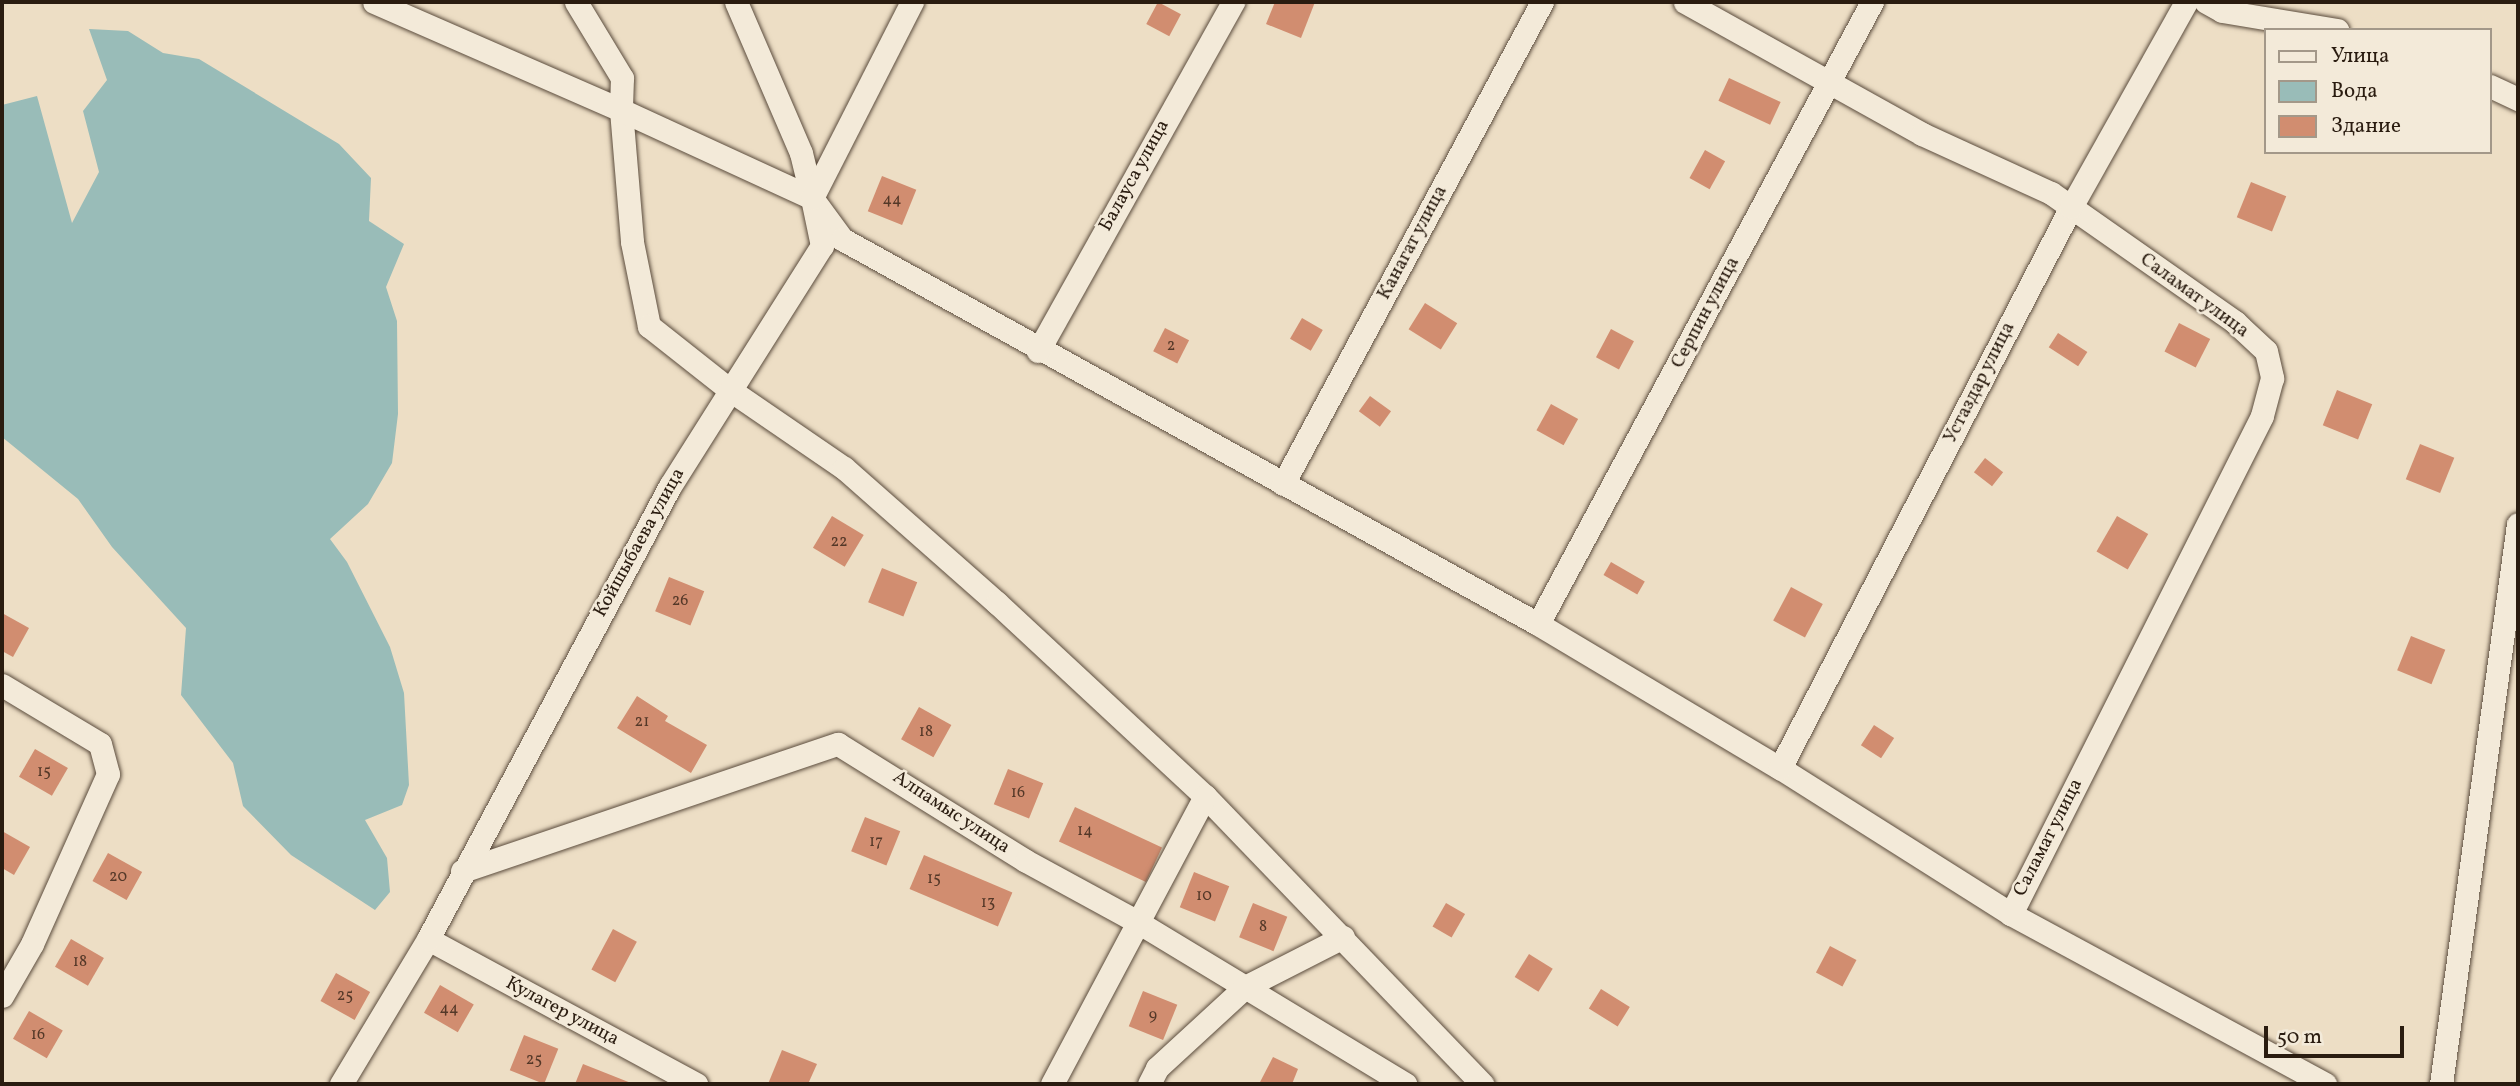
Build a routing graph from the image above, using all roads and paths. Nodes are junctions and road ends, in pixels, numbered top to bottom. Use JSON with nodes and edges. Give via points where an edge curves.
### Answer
{"nodes":[{"id":1,"x":374,"y":2,"type":"edge"},
{"id":2,"x":576,"y":2,"type":"edge"},
{"id":3,"x":736,"y":2,"type":"edge"},
{"id":4,"x":912,"y":2,"type":"edge"},
{"id":5,"x":1233,"y":2,"type":"edge"},
{"id":6,"x":1542,"y":2,"type":"edge"},
{"id":7,"x":1685,"y":2,"type":"edge"},
{"id":8,"x":1872,"y":2,"type":"edge"},
{"id":9,"x":2186,"y":2,"type":"edge"},
{"id":10,"x":2206,"y":2,"type":"edge"},
{"id":11,"x":2324,"y":28,"type":"edge"},
{"id":12,"x":1829,"y":85,"type":"junction"},
{"id":13,"x":2492,"y":87,"type":"edge"},
{"id":14,"x":2518,"y":99,"type":"edge"},
{"id":15,"x":621,"y":110,"type":"junction"},
{"id":16,"x":812,"y":198,"type":"junction"},
{"id":17,"x":2071,"y":207,"type":"junction"},
{"id":18,"x":1038,"y":351,"type":"junction"},
{"id":19,"x":730,"y":390,"type":"junction"},
{"id":20,"x":1283,"y":484,"type":"junction"},
{"id":21,"x":2518,"y":524,"type":"edge"},
{"id":22,"x":1538,"y":624,"type":"junction"},
{"id":23,"x":2,"y":685,"type":"edge"},
{"id":24,"x":1780,"y":768,"type":"junction"},
{"id":25,"x":1205,"y":796,"type":"junction"},
{"id":26,"x":462,"y":872,"type":"junction"},
{"id":27,"x":2011,"y":914,"type":"junction"},
{"id":28,"x":1136,"y":921,"type":"junction"},
{"id":29,"x":1343,"y":937,"type":"junction"},
{"id":30,"x":428,"y":939,"type":"junction"},
{"id":31,"x":1245,"y":987,"type":"junction"},
{"id":32,"x":2,"y":996,"type":"edge"},
{"id":33,"x":341,"y":1084,"type":"edge"},
{"id":34,"x":696,"y":1084,"type":"edge"},
{"id":35,"x":1052,"y":1084,"type":"edge"},
{"id":36,"x":1149,"y":1084,"type":"edge"},
{"id":37,"x":1405,"y":1084,"type":"edge"},
{"id":38,"x":1482,"y":1084,"type":"edge"},
{"id":39,"x":2325,"y":1084,"type":"edge"},
{"id":40,"x":2441,"y":1084,"type":"edge"}],
"edges":[{"from":1,"to":15,"type":"street"},
{"from":2,"to":15,"type":"street","via":[[622,78]]},
{"from":3,"to":16,"type":"street","name":"Койшыбаева улица","via":[[801,153]]},
{"from":4,"to":16,"type":"street"},
{"from":5,"to":18,"type":"street","name":"Балауса улица"},
{"from":6,"to":20,"type":"street","name":"Канагат улица"},
{"from":7,"to":12,"type":"street","name":"Саламат улица"},
{"from":8,"to":12,"type":"street","name":"Серпин улица"},
{"from":9,"to":17,"type":"street","name":"Устаздар улица"},
{"from":10,"to":11,"type":"street","via":[[2222,12]]},
{"from":12,"to":17,"type":"street","name":"Саламат улица"},
{"from":12,"to":22,"type":"street","name":"Серпин улица"},
{"from":13,"to":14,"type":"street"},
{"from":15,"to":16,"type":"street"},
{"from":15,"to":19,"type":"street","via":[[632,242],[649,326]]},
{"from":16,"to":18,"type":"street","via":[[842,239]]},
{"from":16,"to":19,"type":"street","name":"Койшыбаева улица","via":[[822,246]]},
{"from":17,"to":24,"type":"street","name":"Устаздар улица"},
{"from":17,"to":27,"type":"street","name":"Саламат улица","via":[[2235,322],[2266,351],[2272,378],[2262,416]]},
{"from":18,"to":20,"type":"street"},
{"from":19,"to":25,"type":"street","via":[[844,468]]},
{"from":19,"to":26,"type":"street","name":"Койшыбаева улица","via":[[670,486]]},
{"from":20,"to":22,"type":"street"},
{"from":21,"to":40,"type":"street"},
{"from":22,"to":24,"type":"street"},
{"from":23,"to":32,"type":"street","via":[[100,744],[108,774],[32,944]]},
{"from":24,"to":27,"type":"street"},
{"from":25,"to":28,"type":"street"},
{"from":25,"to":29,"type":"street"},
{"from":26,"to":28,"type":"street","name":"Алпамыс улица","via":[[838,744],[1026,861]]},
{"from":26,"to":30,"type":"street","name":"Койшыбаева улица"},
{"from":27,"to":39,"type":"street"},
{"from":28,"to":31,"type":"street","name":"Алпамыс улица"},
{"from":28,"to":35,"type":"street"},
{"from":29,"to":31,"type":"street"},
{"from":29,"to":38,"type":"street"},
{"from":30,"to":33,"type":"street","name":"Койшыбаева улица"},
{"from":30,"to":34,"type":"street","name":"Кулагер улица"},
{"from":31,"to":36,"type":"street","via":[[1157,1068]]},
{"from":31,"to":37,"type":"street","name":"Алпамыс улица"}]}
